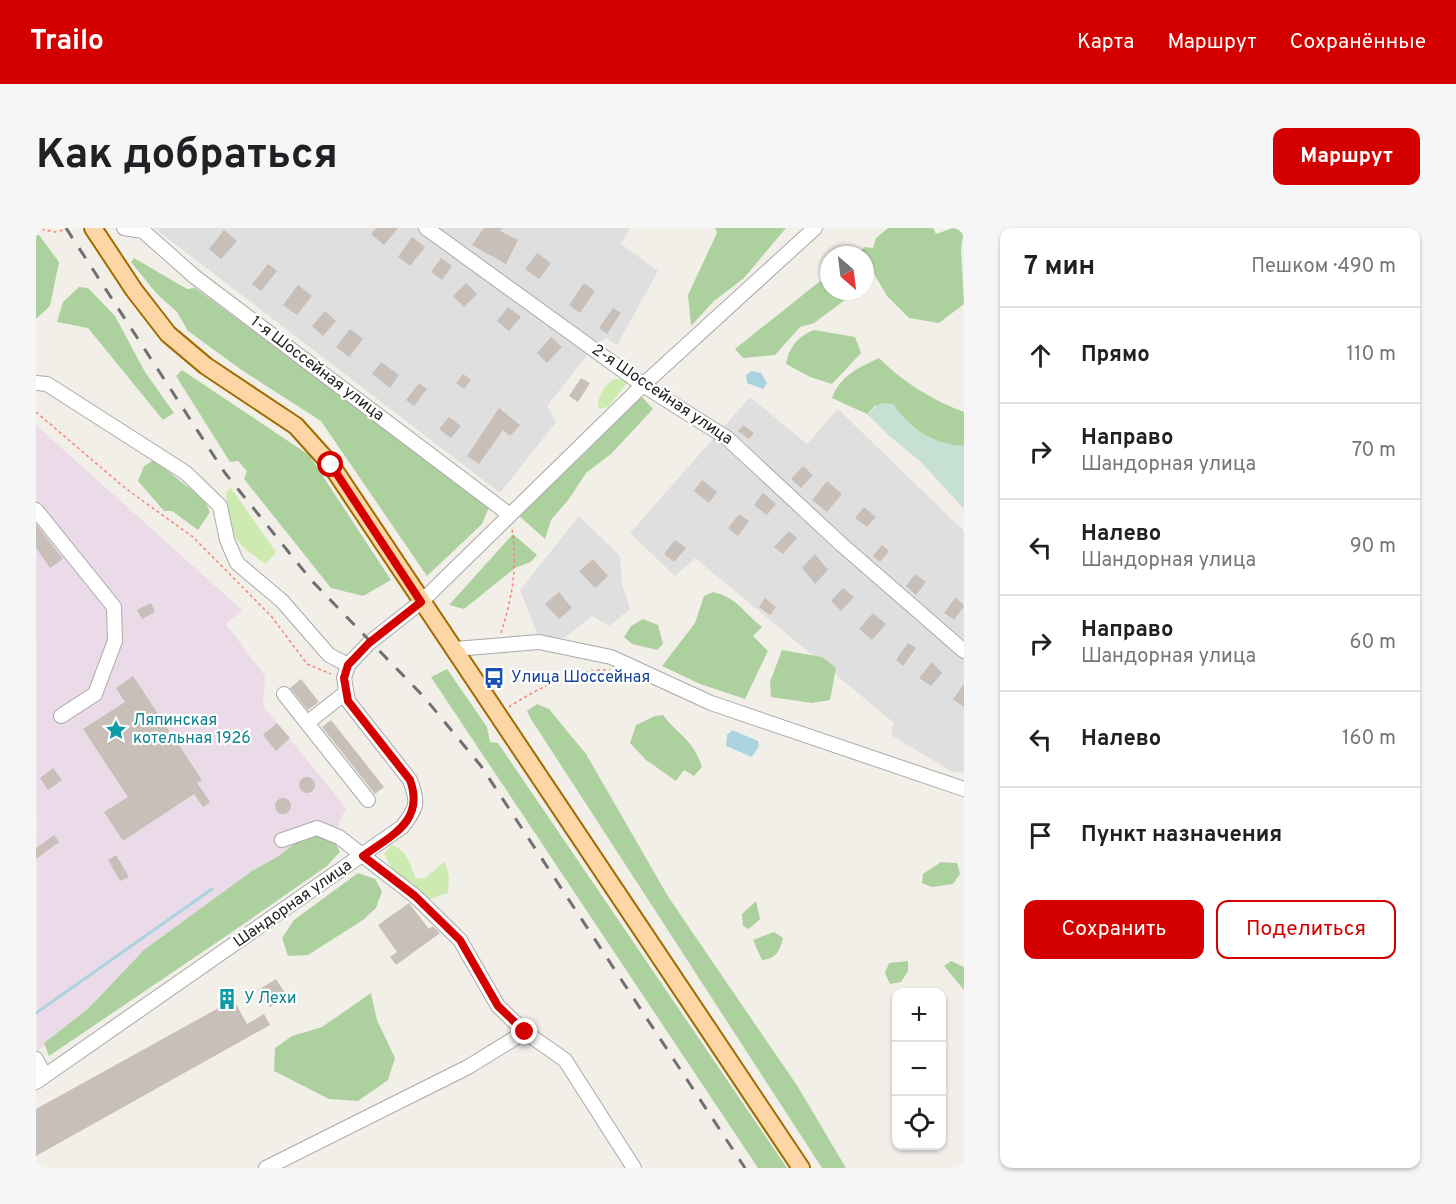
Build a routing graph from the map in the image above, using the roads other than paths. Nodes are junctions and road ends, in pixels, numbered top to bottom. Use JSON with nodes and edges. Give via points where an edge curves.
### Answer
{"nodes":[{"id":1,"x":93,"y":228,"type":"edge"},
{"id":2,"x":124,"y":228,"type":"edge"},
{"id":3,"x":426,"y":228,"type":"edge"},
{"id":4,"x":815,"y":228,"type":"edge"},
{"id":5,"x":36,"y":383,"type":"edge"},
{"id":6,"x":643,"y":385,"type":"junction"},
{"id":7,"x":36,"y":510,"type":"edge"},
{"id":8,"x":510,"y":515,"type":"junction"},
{"id":9,"x":421,"y":602,"type":"junction"},
{"id":10,"x":455,"y":650,"type":"junction"},
{"id":11,"x":964,"y":651,"type":"edge"},
{"id":12,"x":346,"y":672,"type":"junction"},
{"id":13,"x":345,"y":693,"type":"junction"},
{"id":14,"x":284,"y":694,"type":"dead end"},
{"id":15,"x":61,"y":716,"type":"dead end"},
{"id":16,"x":307,"y":723,"type":"junction"},
{"id":17,"x":964,"y":777,"type":"edge"},
{"id":18,"x":941,"y":781,"type":"junction"},
{"id":19,"x":964,"y":789,"type":"edge"},
{"id":20,"x":368,"y":800,"type":"dead end"},
{"id":21,"x":282,"y":840,"type":"dead end"},
{"id":22,"x":363,"y":856,"type":"junction"},
{"id":23,"x":525,"y":1032,"type":"junction"},
{"id":24,"x":36,"y":1059,"type":"edge"},
{"id":25,"x":40,"y":1079,"type":"edge"},
{"id":26,"x":266,"y":1168,"type":"edge"},
{"id":27,"x":634,"y":1168,"type":"edge"},
{"id":28,"x":801,"y":1168,"type":"edge"}],
"edges":[{"from":1,"to":9,"type":"main road","via":[[168,334],[206,366],[296,426],[315,445]]},
{"from":2,"to":8,"type":"street","name":"1-я Шоссейная улица","via":[[143,231],[195,277]]},
{"from":3,"to":6,"type":"street","name":"2-я Шоссейная улица"},
{"from":4,"to":6,"type":"street"},
{"from":5,"to":12,"type":"street","via":[[47,384],[186,473],[220,506],[227,540],[237,563],[282,601]]},
{"from":6,"to":8,"type":"street"},
{"from":6,"to":11,"type":"street","name":"2-я Шоссейная улица","via":[[727,438]]},
{"from":7,"to":15,"type":"street","via":[[114,607],[115,641],[95,694]]},
{"from":8,"to":9,"type":"street"},
{"from":9,"to":10,"type":"main road"},
{"from":9,"to":12,"type":"street","via":[[369,643]]},
{"from":10,"to":18,"type":"street","via":[[540,642],[611,657],[711,703]]},
{"from":10,"to":28,"type":"main road"},
{"from":12,"to":13,"type":"street","name":"Шандорная улица"},
{"from":13,"to":16,"type":"street"},
{"from":13,"to":22,"type":"street","name":"Шандорная улица","via":[[410,780],[416,796],[414,811],[402,827]]},
{"from":14,"to":16,"type":"street"},
{"from":16,"to":20,"type":"street"},
{"from":17,"to":18,"type":"street"},
{"from":18,"to":19,"type":"street"},
{"from":21,"to":22,"type":"street","via":[[317,828],[339,837]]},
{"from":22,"to":23,"type":"street","via":[[415,896],[460,940],[498,1006]]},
{"from":22,"to":25,"type":"street","name":"Шандорная улица"},
{"from":23,"to":26,"type":"street","via":[[468,1067]]},
{"from":23,"to":27,"type":"street","via":[[565,1060]]},
{"from":24,"to":25,"type":"street"}]}
